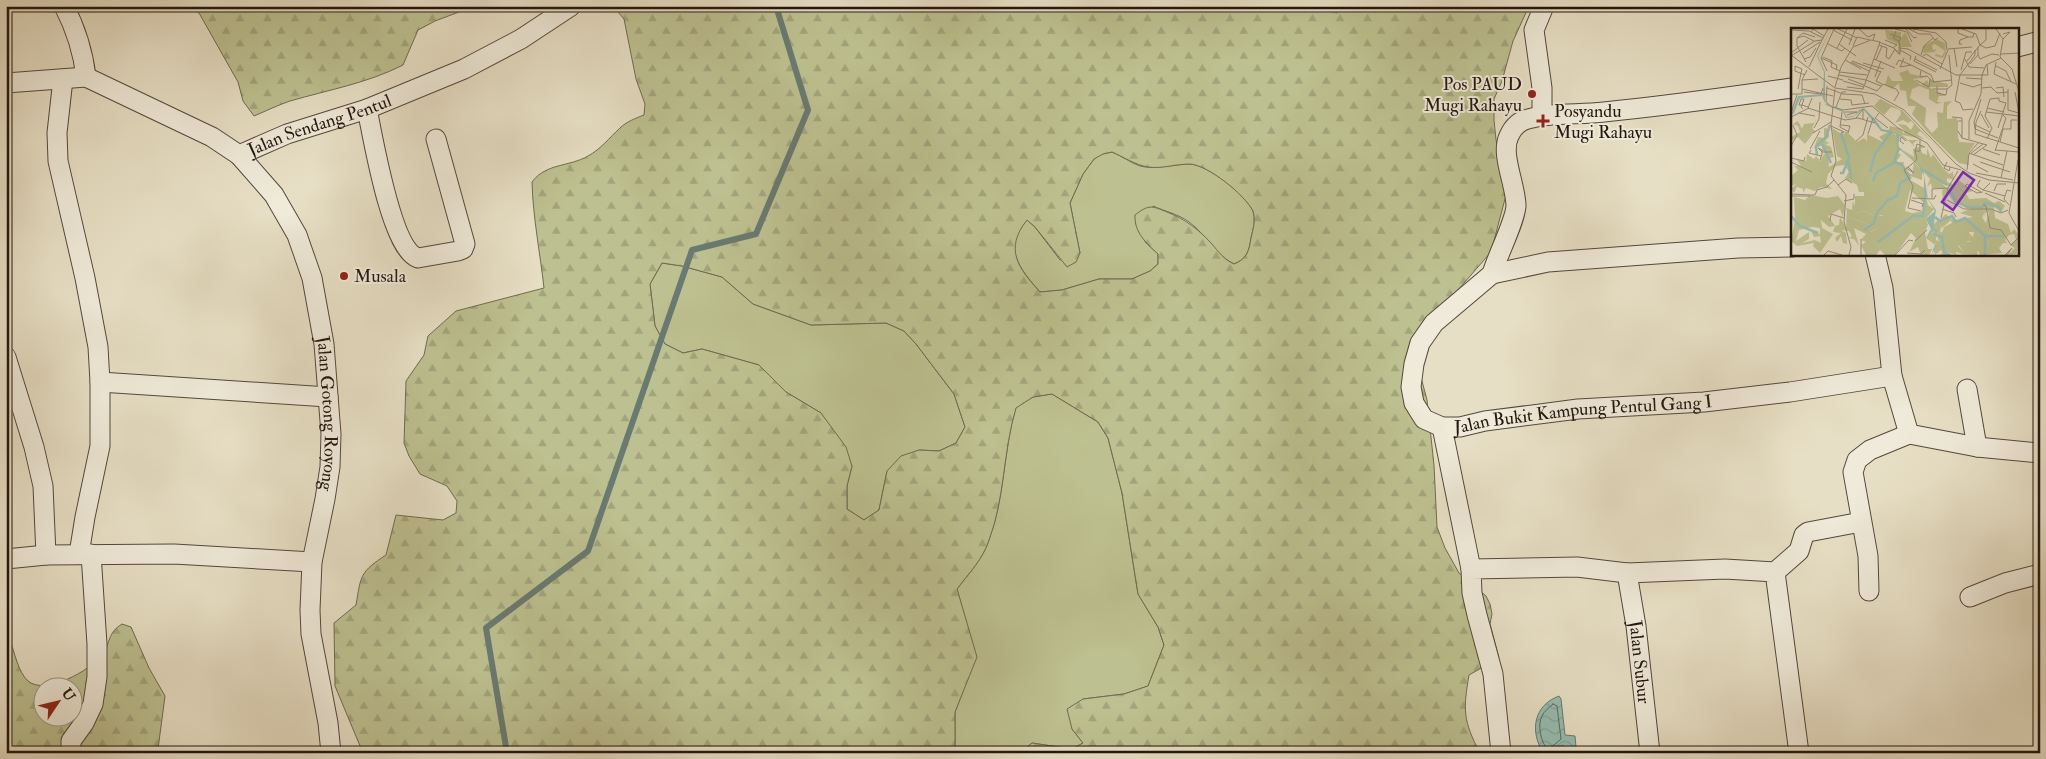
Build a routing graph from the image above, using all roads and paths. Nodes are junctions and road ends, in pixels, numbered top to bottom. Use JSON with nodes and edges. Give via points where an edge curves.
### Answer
{"nodes":[{"id":1,"x":64,"y":6,"type":"edge"},
{"id":2,"x":572,"y":6,"type":"edge"},
{"id":3,"x":1544,"y":6,"type":"edge"},
{"id":4,"x":2040,"y":41,"type":"edge"},
{"id":5,"x":2018,"y":47,"type":"edge"},
{"id":6,"x":86,"y":77,"type":"junction"},
{"id":7,"x":64,"y":79,"type":"junction"},
{"id":8,"x":6,"y":83,"type":"edge"},
{"id":9,"x":1791,"y":88,"type":"edge"},
{"id":10,"x":367,"y":109,"type":"junction"},
{"id":11,"x":1542,"y":116,"type":"junction"},
{"id":12,"x":436,"y":139,"type":"dead end"},
{"id":13,"x":238,"y":155,"type":"junction"},
{"id":14,"x":1791,"y":247,"type":"edge"},
{"id":15,"x":1875,"y":255,"type":"edge"},
{"id":16,"x":1492,"y":274,"type":"junction"},
{"id":17,"x":6,"y":357,"type":"edge"},
{"id":18,"x":1892,"y":376,"type":"junction"},
{"id":19,"x":100,"y":382,"type":"junction"},
{"id":20,"x":1968,"y":389,"type":"dead end"},
{"id":21,"x":328,"y":397,"type":"junction"},
{"id":22,"x":1442,"y":427,"type":"junction"},
{"id":23,"x":1909,"y":434,"type":"junction"},
{"id":24,"x":1977,"y":446,"type":"junction"},
{"id":25,"x":2040,"y":453,"type":"edge"},
{"id":26,"x":1861,"y":522,"type":"junction"},
{"id":27,"x":85,"y":554,"type":"junction"},
{"id":28,"x":46,"y":555,"type":"junction"},
{"id":29,"x":6,"y":559,"type":"edge"},
{"id":30,"x":312,"y":562,"type":"junction"},
{"id":31,"x":1471,"y":569,"type":"junction"},
{"id":32,"x":1775,"y":572,"type":"junction"},
{"id":33,"x":1627,"y":573,"type":"junction"},
{"id":34,"x":2040,"y":574,"type":"edge"},
{"id":35,"x":1869,"y":592,"type":"dead end"},
{"id":36,"x":1970,"y":598,"type":"dead end"},
{"id":37,"x":71,"y":753,"type":"edge"},
{"id":38,"x":331,"y":753,"type":"edge"},
{"id":39,"x":1502,"y":753,"type":"edge"},
{"id":40,"x":1650,"y":753,"type":"edge"},
{"id":41,"x":1800,"y":753,"type":"edge"}],
"edges":[{"from":1,"to":6,"type":"street","via":[[79,40]]},
{"from":2,"to":10,"type":"street","name":"Jalan Sendang Pentul","via":[[521,39],[464,68]]},
{"from":3,"to":11,"type":"street","via":[[1534,30],[1542,88]]},
{"from":4,"to":5,"type":"street"},
{"from":6,"to":7,"type":"street"},
{"from":6,"to":13,"type":"street","name":"Jalan Sendang Pentul","via":[[212,137]]},
{"from":7,"to":8,"type":"street"},
{"from":7,"to":19,"type":"street","via":[[57,133],[58,161],[85,278],[98,347]]},
{"from":9,"to":11,"type":"street","via":[[1696,102]]},
{"from":10,"to":12,"type":"street","via":[[380,172],[395,222],[410,253],[418,258],[458,251],[465,244]]},
{"from":10,"to":13,"type":"street","name":"Jalan Sendang Pentul","via":[[287,134]]},
{"from":11,"to":16,"type":"street","via":[[1516,124],[1508,138],[1506,151],[1516,191],[1516,209]]},
{"from":13,"to":21,"type":"street","name":"Jalan Gotong Royong","via":[[274,195],[298,236],[312,278],[324,344]]},
{"from":14,"to":16,"type":"street","via":[[1548,262]]},
{"from":15,"to":18,"type":"street","via":[[1883,288]]},
{"from":16,"to":22,"type":"street","name":"Jalan Bukit Kampung Pentul Gang I","via":[[1434,323],[1420,343],[1411,387],[1414,403],[1424,419]]},
{"from":17,"to":28,"type":"street","via":[[43,486]]},
{"from":18,"to":22,"type":"street","name":"Jalan Bukit Kampung Pentul Gang I","via":[[1704,402],[1596,407]]},
{"from":18,"to":23,"type":"street"},
{"from":19,"to":21,"type":"street"},
{"from":19,"to":27,"type":"street","via":[[100,446],[85,517]]},
{"from":20,"to":24,"type":"street"},
{"from":21,"to":30,"type":"street","name":"Jalan Gotong Royong","via":[[330,468]]},
{"from":22,"to":31,"type":"street"},
{"from":23,"to":24,"type":"street"},
{"from":23,"to":26,"type":"street","via":[[1876,447],[1857,460],[1853,472]]},
{"from":24,"to":25,"type":"street"},
{"from":26,"to":32,"type":"street","via":[[1808,532],[1799,551]]},
{"from":26,"to":35,"type":"street","via":[[1868,556]]},
{"from":27,"to":28,"type":"street"},
{"from":27,"to":30,"type":"street","via":[[174,554]]},
{"from":27,"to":37,"type":"street","via":[[97,644],[97,677],[93,704],[71,741]]},
{"from":28,"to":29,"type":"street"},
{"from":30,"to":38,"type":"street","name":"Jalan Gotong Royong","via":[[311,634]]},
{"from":31,"to":33,"type":"street","via":[[1577,567]]},
{"from":31,"to":39,"type":"street","via":[[1472,593],[1493,674]]},
{"from":32,"to":33,"type":"street","via":[[1725,569]]},
{"from":32,"to":41,"type":"street"},
{"from":33,"to":40,"type":"street","name":"Jalan Subur"},
{"from":34,"to":36,"type":"street","via":[[2005,582]]}]}
